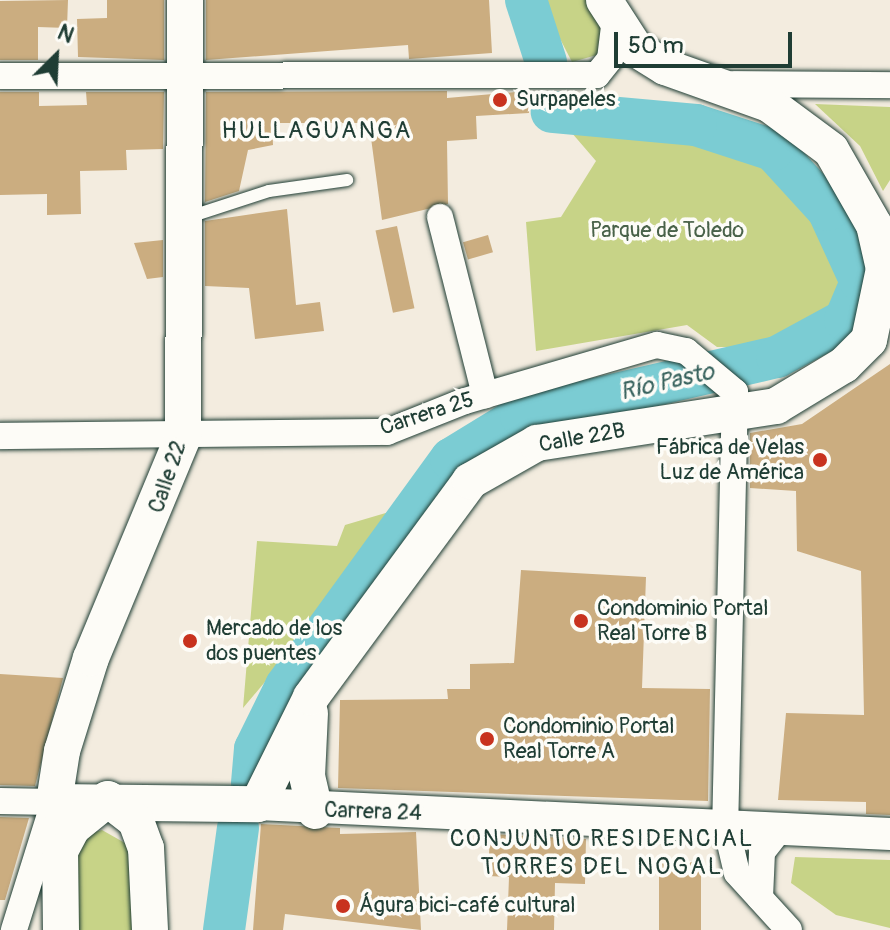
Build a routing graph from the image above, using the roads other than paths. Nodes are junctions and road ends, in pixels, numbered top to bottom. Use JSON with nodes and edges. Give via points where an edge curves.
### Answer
{"nodes":[{"id":1,"x":185,"y":0,"type":"edge"},
{"id":2,"x":609,"y":12,"type":"edge"},
{"id":3,"x":188,"y":75,"type":"junction"},
{"id":4,"x":0,"y":76,"type":"edge"},
{"id":5,"x":720,"y":84,"type":"junction"},
{"id":6,"x":890,"y":85,"type":"edge"},
{"id":7,"x":347,"y":180,"type":"dead end"},
{"id":8,"x":440,"y":217,"type":"dead end"},
{"id":9,"x":186,"y":218,"type":"junction"},
{"id":10,"x":887,"y":256,"type":"edge"},
{"id":11,"x":879,"y":347,"type":"edge"},
{"id":12,"x":485,"y":395,"type":"junction"},
{"id":13,"x":736,"y":403,"type":"junction"},
{"id":14,"x":0,"y":436,"type":"edge"},
{"id":15,"x":183,"y":437,"type":"junction"},
{"id":16,"x":311,"y":697,"type":"junction"},
{"id":17,"x":108,"y":799,"type":"junction"},
{"id":18,"x":0,"y":801,"type":"edge"},
{"id":19,"x":54,"y":802,"type":"junction"},
{"id":20,"x":196,"y":802,"type":"junction"},
{"id":21,"x":254,"y":804,"type":"junction"},
{"id":22,"x":315,"y":811,"type":"junction"},
{"id":23,"x":725,"y":822,"type":"junction"},
{"id":24,"x":782,"y":826,"type":"junction"},
{"id":25,"x":890,"y":834,"type":"edge"},
{"id":26,"x":60,"y":851,"type":"junction"},
{"id":27,"x":153,"y":888,"type":"junction"},
{"id":28,"x":760,"y":898,"type":"junction"},
{"id":29,"x":14,"y":930,"type":"edge"},
{"id":30,"x":61,"y":930,"type":"edge"},
{"id":31,"x":150,"y":930,"type":"edge"},
{"id":32,"x":789,"y":930,"type":"edge"}],
"edges":[{"from":1,"to":3,"type":"main road","name":"Calle 22"},
{"from":2,"to":3,"type":"street","via":[[610,59],[597,75]]},
{"from":2,"to":5,"type":"main road","name":"Calle 22B","via":[[665,67]]},
{"from":3,"to":4,"type":"street"},
{"from":3,"to":9,"type":"main road","name":"Calle 22"},
{"from":5,"to":6,"type":"street"},
{"from":5,"to":10,"type":"main road","name":"Calle 22B","via":[[769,104],[831,150]]},
{"from":7,"to":9,"type":"lane","via":[[269,191]]},
{"from":8,"to":12,"type":"street"},
{"from":9,"to":15,"type":"main road","name":"Calle 22"},
{"from":10,"to":11,"type":"main road","name":"Calle 22B"},
{"from":11,"to":13,"type":"main road","name":"Calle 22B","via":[[776,406]]},
{"from":12,"to":13,"type":"street","name":"Carrera 25","via":[[657,345],[686,351]]},
{"from":12,"to":15,"type":"street","name":"Carrera 25","via":[[387,432]]},
{"from":13,"to":16,"type":"main road","name":"Calle 22B","via":[[537,443],[501,459],[454,500]]},
{"from":13,"to":23,"type":"street"},
{"from":14,"to":15,"type":"street","name":"Carrera 25"},
{"from":15,"to":19,"type":"main road","name":"Calle 22","via":[[91,658]]},
{"from":16,"to":21,"type":"main road","name":"Calle 22B"},
{"from":16,"to":22,"type":"main road","via":[[307,776]]},
{"from":17,"to":19,"type":"main road","name":"Carrera 24"},
{"from":17,"to":20,"type":"main road","name":"Carrera 24"},
{"from":17,"to":26,"type":"main road","via":[[72,828]]},
{"from":17,"to":27,"type":"main road","via":[[136,821]]},
{"from":18,"to":19,"type":"street","name":"Carrera 24"},
{"from":19,"to":26,"type":"main road"},
{"from":19,"to":29,"type":"street","name":"Calle 22"},
{"from":20,"to":21,"type":"main road","name":"Carrera 24"},
{"from":20,"to":27,"type":"main road","via":[[165,820]]},
{"from":21,"to":22,"type":"street","name":"Carrera 24"},
{"from":22,"to":23,"type":"street","name":"Carrera 24"},
{"from":23,"to":24,"type":"street","name":"Carrera 24"},
{"from":23,"to":28,"type":"street","via":[[737,873]]},
{"from":24,"to":25,"type":"street","name":"Carrera 24"},
{"from":24,"to":28,"type":"street","via":[[762,852]]},
{"from":26,"to":30,"type":"main road"},
{"from":27,"to":31,"type":"main road"},
{"from":28,"to":32,"type":"street"}]}
